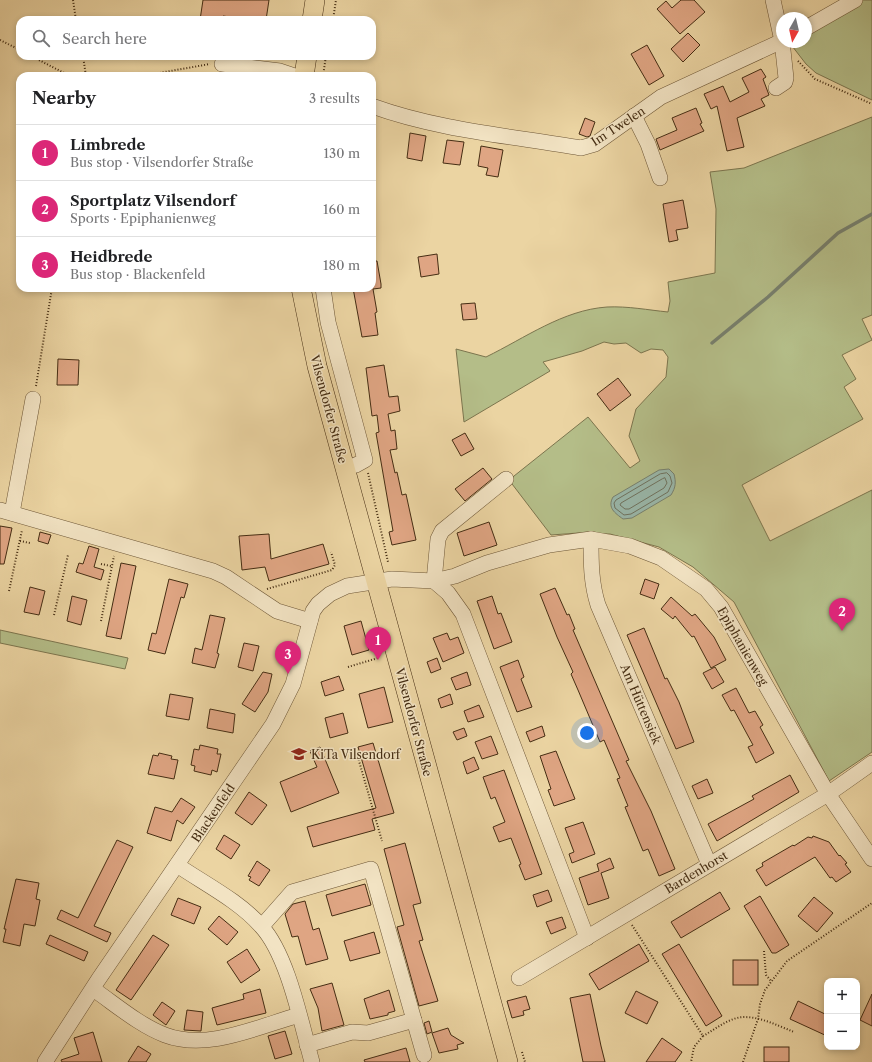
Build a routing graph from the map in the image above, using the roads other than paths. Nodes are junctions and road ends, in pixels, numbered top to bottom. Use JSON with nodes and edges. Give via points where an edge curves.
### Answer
{"nodes":[{"id":1,"x":315,"y":0,"type":"edge"},
{"id":2,"x":772,"y":0,"type":"edge"},
{"id":3,"x":855,"y":0,"type":"edge"},
{"id":4,"x":313,"y":16,"type":"edge"},
{"id":5,"x":776,"y":16,"type":"edge"},
{"id":6,"x":812,"y":25,"type":"edge"},
{"id":7,"x":776,"y":44,"type":"edge"},
{"id":8,"x":783,"y":48,"type":"edge"},
{"id":9,"x":306,"y":60,"type":"edge"},
{"id":10,"x":222,"y":64,"type":"road end"},
{"id":11,"x":281,"y":72,"type":"edge"},
{"id":12,"x":305,"y":72,"type":"edge"},
{"id":13,"x":776,"y":88,"type":"dead end"},
{"id":14,"x":376,"y":107,"type":"edge"},
{"id":15,"x":634,"y":116,"type":"junction"},
{"id":16,"x":660,"y":178,"type":"dead end"},
{"id":17,"x":302,"y":292,"type":"edge"},
{"id":18,"x":324,"y":292,"type":"edge"},
{"id":19,"x":33,"y":399,"type":"road end"},
{"id":20,"x":344,"y":468,"type":"junction"},
{"id":21,"x":506,"y":479,"type":"dead end"},
{"id":22,"x":12,"y":513,"type":"edge"},
{"id":23,"x":591,"y":539,"type":"junction"},
{"id":24,"x":383,"y":581,"type":"junction"},
{"id":25,"x":434,"y":581,"type":"junction"},
{"id":26,"x":310,"y":621,"type":"junction"},
{"id":27,"x":872,"y":763,"type":"edge"},
{"id":28,"x":828,"y":794,"type":"junction"},
{"id":29,"x":872,"y":859,"type":"edge"},
{"id":30,"x":709,"y":864,"type":"junction"},
{"id":31,"x":178,"y":865,"type":"junction"},
{"id":32,"x":262,"y":926,"type":"junction"},
{"id":33,"x":587,"y":938,"type":"junction"},
{"id":34,"x":519,"y":978,"type":"dead end"},
{"id":35,"x":92,"y":989,"type":"junction"},
{"id":36,"x":298,"y":1015,"type":"junction"},
{"id":37,"x":414,"y":1020,"type":"junction"},
{"id":38,"x":307,"y":1045,"type":"junction"},
{"id":39,"x":424,"y":1055,"type":"dead end"},
{"id":40,"x":45,"y":1062,"type":"edge"},
{"id":41,"x":312,"y":1062,"type":"edge"},
{"id":42,"x":508,"y":1062,"type":"edge"}],
"edges":[{"from":1,"to":4,"type":"main road"},
{"from":2,"to":5,"type":"street"},
{"from":3,"to":6,"type":"street"},
{"from":7,"to":15,"type":"street","name":"Im Twelen","via":[[661,97]]},
{"from":8,"to":13,"type":"street","via":[[786,78],[785,82]]},
{"from":9,"to":12,"type":"main road"},
{"from":10,"to":11,"type":"street"},
{"from":14,"to":15,"type":"street","name":"Im Twelen","via":[[427,122],[581,148],[595,144]]},
{"from":15,"to":16,"type":"street","via":[[648,144]]},
{"from":17,"to":20,"type":"main road","name":"Vilsendorfer Straße","via":[[317,366]]},
{"from":18,"to":20,"type":"street","via":[[328,322],[365,460]]},
{"from":19,"to":22,"type":"street"},
{"from":20,"to":24,"type":"main road","name":"Vilsendorfer Straße"},
{"from":21,"to":25,"type":"street","via":[[442,531],[438,539]]},
{"from":22,"to":26,"type":"street","via":[[213,571],[284,614]]},
{"from":23,"to":25,"type":"street","name":"Epiphanienweg","via":[[536,549]]},
{"from":23,"to":28,"type":"street","name":"Epiphanienweg","via":[[630,546],[661,558],[706,589],[721,607]]},
{"from":23,"to":30,"type":"street","name":"Am Hüttensiek","via":[[591,571],[598,605]]},
{"from":24,"to":25,"type":"street","name":"Epiphanienweg"},
{"from":24,"to":26,"type":"street","name":"Blackenfeld","via":[[347,586],[330,594],[318,604]]},
{"from":24,"to":42,"type":"main road","name":"Vilsendorfer Straße"},
{"from":25,"to":33,"type":"street","via":[[448,592],[463,614]]},
{"from":26,"to":31,"type":"street","name":"Blackenfeld","via":[[293,684],[280,712]]},
{"from":27,"to":28,"type":"street","name":"Bardenhorst"},
{"from":28,"to":29,"type":"street","name":"Epiphanienweg"},
{"from":28,"to":30,"type":"street","name":"Bardenhorst"},
{"from":30,"to":33,"type":"street","name":"Bardenhorst"},
{"from":31,"to":32,"type":"street"},
{"from":31,"to":35,"type":"street","name":"Blackenfeld"},
{"from":32,"to":36,"type":"street","via":[[280,954]]},
{"from":32,"to":37,"type":"street","via":[[292,892],[372,869]]},
{"from":33,"to":34,"type":"street","name":"Bardenhorst"},
{"from":35,"to":36,"type":"street","via":[[158,1032],[189,1040],[217,1039]]},
{"from":35,"to":40,"type":"street","name":"Blackenfeld"},
{"from":36,"to":38,"type":"street"},
{"from":37,"to":38,"type":"street","via":[[368,1033],[352,1032]]},
{"from":37,"to":39,"type":"street"},
{"from":38,"to":41,"type":"street"}]}
